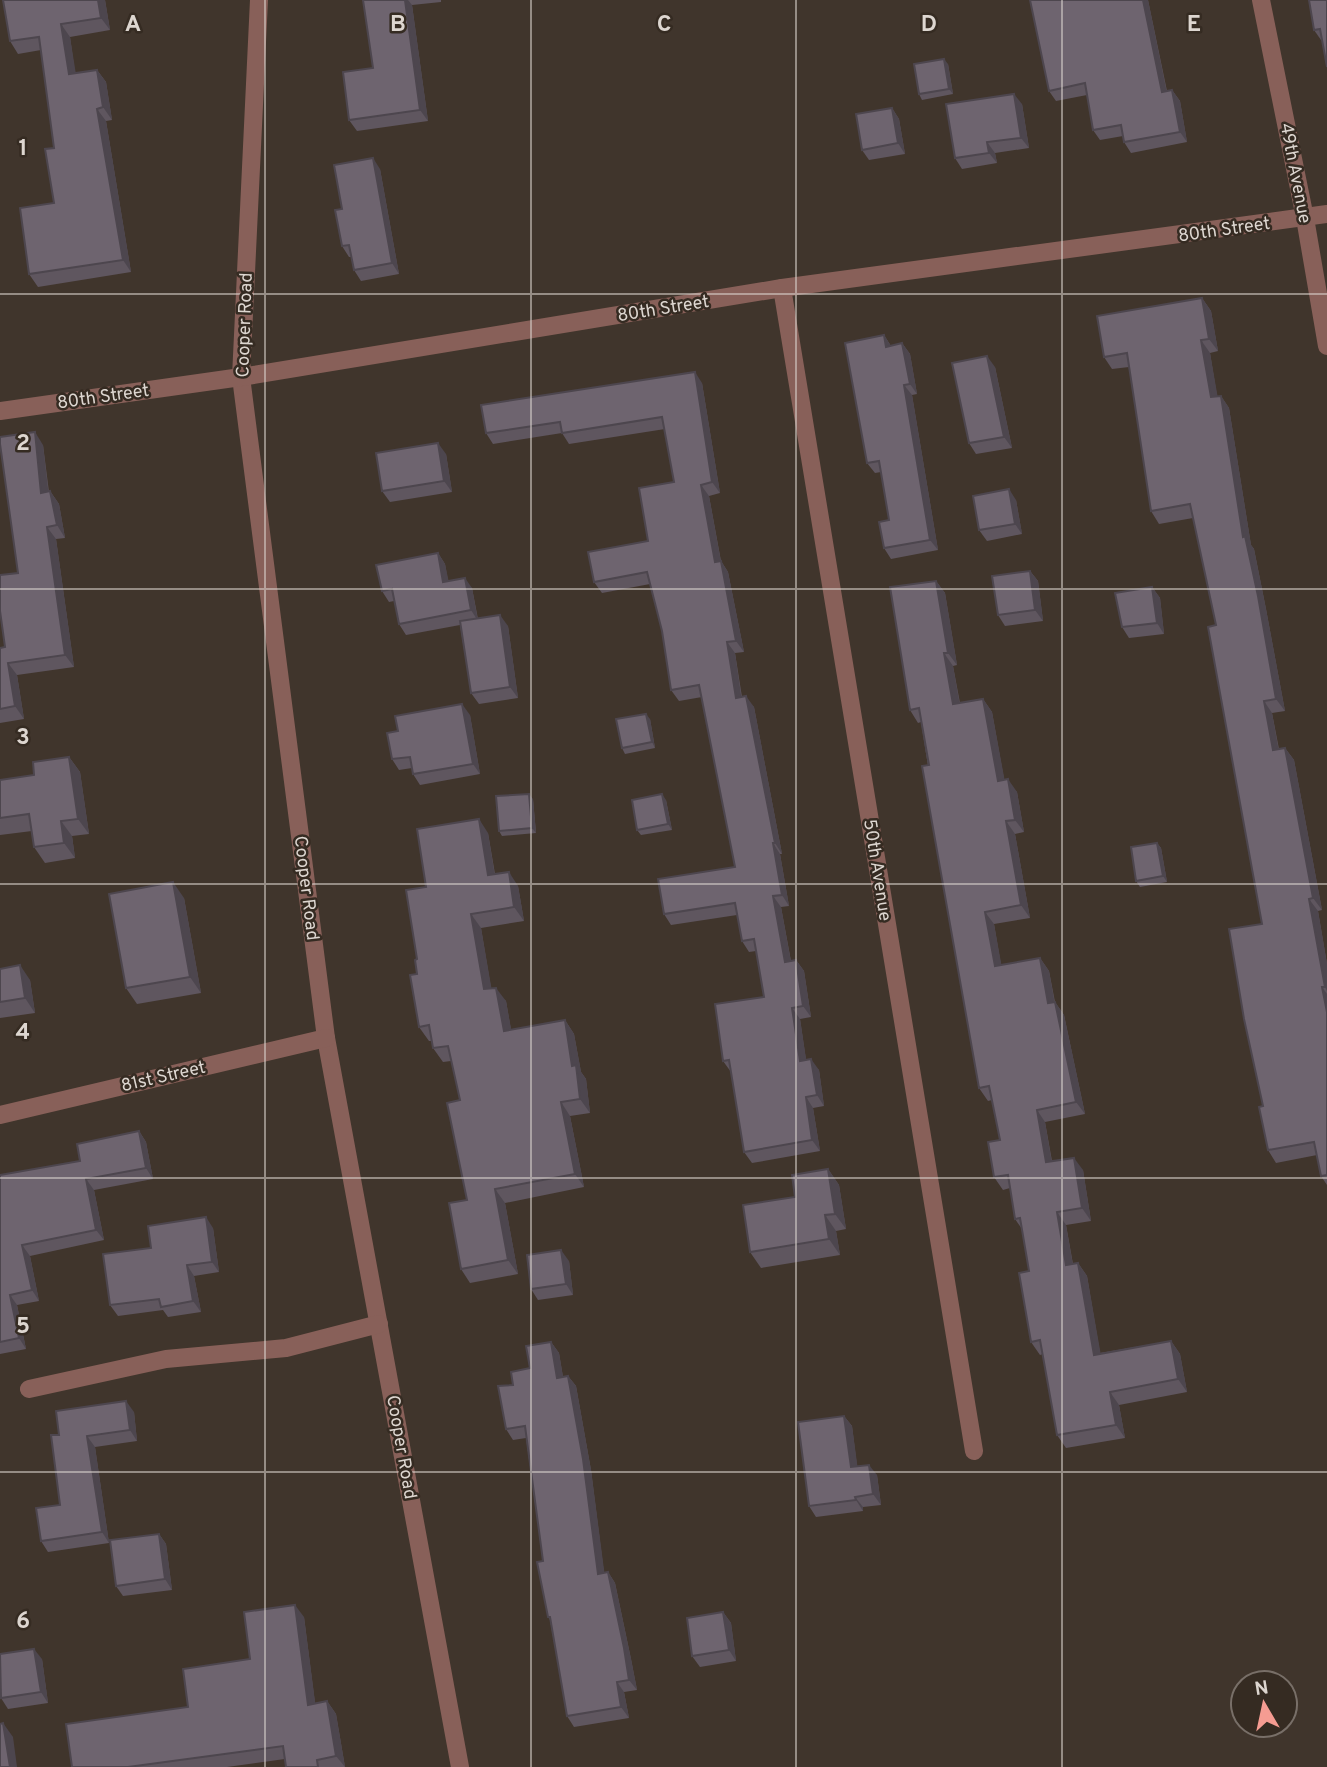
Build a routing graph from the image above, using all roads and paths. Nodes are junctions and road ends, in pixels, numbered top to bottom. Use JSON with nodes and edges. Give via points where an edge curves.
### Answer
{"nodes":[{"id":1,"x":259,"y":0,"type":"edge"},
{"id":2,"x":1261,"y":0,"type":"edge"},
{"id":3,"x":1327,"y":214,"type":"edge"},
{"id":4,"x":1305,"y":218,"type":"junction"},
{"id":5,"x":782,"y":288,"type":"junction"},
{"id":6,"x":1327,"y":346,"type":"edge"},
{"id":7,"x":241,"y":377,"type":"junction"},
{"id":8,"x":0,"y":411,"type":"edge"},
{"id":9,"x":326,"y":1038,"type":"junction"},
{"id":10,"x":0,"y":1115,"type":"edge"},
{"id":11,"x":379,"y":1324,"type":"junction"},
{"id":12,"x":29,"y":1389,"type":"dead end"},
{"id":13,"x":974,"y":1451,"type":"dead end"},
{"id":14,"x":460,"y":1767,"type":"edge"}],
"edges":[{"from":1,"to":7,"type":"street","name":"Cooper Road"},
{"from":2,"to":4,"type":"street","name":"49th Avenue"},
{"from":3,"to":4,"type":"street","name":"80th Street"},
{"from":4,"to":5,"type":"street","name":"80th Street"},
{"from":4,"to":6,"type":"street","name":"49th Avenue"},
{"from":5,"to":7,"type":"street","name":"80th Street"},
{"from":5,"to":13,"type":"street","name":"50th Avenue"},
{"from":7,"to":8,"type":"street","name":"80th Street"},
{"from":7,"to":9,"type":"street","name":"Cooper Road"},
{"from":9,"to":10,"type":"street","name":"81st Street"},
{"from":9,"to":11,"type":"street","name":"Cooper Road"},
{"from":11,"to":12,"type":"street","via":[[286,1348],[166,1359]]},
{"from":11,"to":14,"type":"street","name":"Cooper Road"}]}
